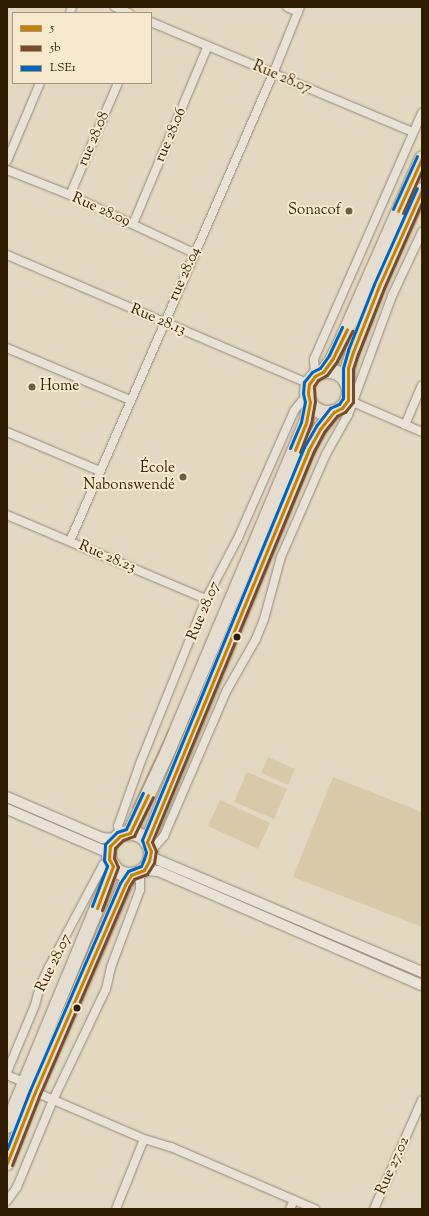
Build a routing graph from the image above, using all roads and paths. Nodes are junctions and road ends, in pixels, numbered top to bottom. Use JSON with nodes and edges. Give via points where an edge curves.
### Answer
{"nodes":[{"id":1,"x":114,"y":7,"type":"edge"},
{"id":2,"x":287,"y":7,"type":"edge"},
{"id":3,"x":299,"y":9,"type":"edge"},
{"id":4,"x":127,"y":12,"type":"edge"},
{"id":5,"x":152,"y":22,"type":"edge"},
{"id":6,"x":208,"y":46,"type":"junction"},
{"id":7,"x":274,"y":74,"type":"junction"},
{"id":8,"x":40,"y":84,"type":"edge"},
{"id":9,"x":118,"y":84,"type":"edge"},
{"id":10,"x":422,"y":113,"type":"edge"},
{"id":11,"x":413,"y":132,"type":"junction"},
{"id":12,"x":422,"y":158,"type":"edge"},
{"id":13,"x":7,"y":161,"type":"edge"},
{"id":14,"x":7,"y":170,"type":"edge"},
{"id":15,"x":422,"y":190,"type":"edge"},
{"id":16,"x":70,"y":196,"type":"junction"},
{"id":17,"x":133,"y":224,"type":"junction"},
{"id":18,"x":422,"y":232,"type":"edge"},
{"id":19,"x":194,"y":253,"type":"junction"},
{"id":20,"x":7,"y":255,"type":"edge"},
{"id":21,"x":164,"y":322,"type":"junction"},
{"id":22,"x":7,"y":348,"type":"edge"},
{"id":23,"x":347,"y":382,"type":"junction"},
{"id":24,"x":313,"y":385,"type":"junction"},
{"id":25,"x":422,"y":385,"type":"edge"},
{"id":26,"x":130,"y":400,"type":"junction"},
{"id":27,"x":351,"y":402,"type":"junction"},
{"id":28,"x":334,"y":412,"type":"junction"},
{"id":29,"x":405,"y":425,"type":"junction"},
{"id":30,"x":7,"y":432,"type":"edge"},
{"id":31,"x":422,"y":432,"type":"edge"},
{"id":32,"x":100,"y":471,"type":"junction"},
{"id":33,"x":7,"y":515,"type":"edge"},
{"id":34,"x":70,"y":542,"type":"junction"},
{"id":35,"x":206,"y":599,"type":"junction"},
{"id":36,"x":7,"y":797,"type":"edge"},
{"id":37,"x":7,"y":809,"type":"edge"},
{"id":38,"x":122,"y":836,"type":"junction"},
{"id":39,"x":149,"y":850,"type":"junction"},
{"id":40,"x":110,"y":859,"type":"junction"},
{"id":41,"x":138,"y":872,"type":"junction"},
{"id":42,"x":422,"y":972,"type":"edge"},
{"id":43,"x":422,"y":985,"type":"edge"},
{"id":44,"x":7,"y":1072,"type":"edge"},
{"id":45,"x":7,"y":1075,"type":"edge"},
{"id":46,"x":30,"y":1087,"type":"junction"},
{"id":47,"x":53,"y":1100,"type":"junction"},
{"id":48,"x":422,"y":1100,"type":"edge"},
{"id":49,"x":7,"y":1126,"type":"edge"},
{"id":50,"x":144,"y":1139,"type":"junction"},
{"id":51,"x":7,"y":1164,"type":"edge"},
{"id":52,"x":294,"y":1200,"type":"junction"},
{"id":53,"x":7,"y":1201,"type":"edge"},
{"id":54,"x":118,"y":1209,"type":"edge"},
{"id":55,"x":290,"y":1209,"type":"edge"},
{"id":56,"x":315,"y":1209,"type":"edge"},
{"id":57,"x":374,"y":1209,"type":"edge"}],
"edges":[{"from":1,"to":4,"type":"street"},
{"from":2,"to":3,"type":"street"},
{"from":3,"to":7,"type":"street","name":"rue 28.04"},
{"from":5,"to":6,"type":"street","name":"Rue 28.07"},
{"from":6,"to":7,"type":"street","name":"Rue 28.07"},
{"from":6,"to":17,"type":"street","name":"rue 28.06"},
{"from":7,"to":11,"type":"street","name":"Rue 28.07"},
{"from":7,"to":19,"type":"street","name":"rue 28.04"},
{"from":8,"to":13,"type":"street"},
{"from":9,"to":16,"type":"street","name":"rue 28.08"},
{"from":10,"to":11,"type":"street"},
{"from":11,"to":24,"type":"street","via":[[314,359]]},
{"from":12,"to":24,"type":"highway","via":[[340,344]]},
{"from":14,"to":16,"type":"street","name":"Rue 28.09"},
{"from":15,"to":23,"type":"highway","via":[[353,352]]},
{"from":16,"to":17,"type":"street","name":"Rue 28.09"},
{"from":17,"to":19,"type":"street","name":"Rue 28.09"},
{"from":18,"to":27,"type":"street","via":[[392,296]]},
{"from":19,"to":21,"type":"street","name":"rue 28.04"},
{"from":20,"to":21,"type":"street","name":"Rue 28.13"},
{"from":21,"to":24,"type":"street","name":"Rue 28.13"},
{"from":21,"to":26,"type":"street","name":"rue 28.04"},
{"from":22,"to":26,"type":"street"},
{"from":23,"to":24,"type":"highway","via":[[337,373]]},
{"from":23,"to":27,"type":"highway"},
{"from":24,"to":28,"type":"highway","via":[[320,411]]},
{"from":24,"to":35,"type":"street","name":"Rue 28.07","via":[[294,410],[238,538]]},
{"from":24,"to":38,"type":"highway","via":[[306,423],[168,751]]},
{"from":25,"to":29,"type":"street"},
{"from":26,"to":32,"type":"street","name":"rue 28.04"},
{"from":27,"to":28,"type":"highway"},
{"from":27,"to":29,"type":"street"},
{"from":27,"to":39,"type":"street","via":[[281,557],[256,640],[227,690],[164,836]]},
{"from":28,"to":39,"type":"highway","via":[[320,429],[309,449]]},
{"from":29,"to":31,"type":"street"},
{"from":30,"to":32,"type":"street"},
{"from":32,"to":34,"type":"street","name":"rue 28.04"},
{"from":33,"to":34,"type":"street","name":"Rue 28.23"},
{"from":34,"to":35,"type":"street","name":"Rue 28.23"},
{"from":35,"to":38,"type":"street","name":"Rue 28.07","via":[[141,761],[118,826]]},
{"from":36,"to":38,"type":"street","via":[[102,838]]},
{"from":37,"to":40,"type":"street"},
{"from":38,"to":39,"type":"highway","via":[[140,835]]},
{"from":38,"to":40,"type":"highway","via":[[110,846]]},
{"from":39,"to":41,"type":"highway"},
{"from":39,"to":42,"type":"street"},
{"from":40,"to":41,"type":"highway","via":[[122,874]]},
{"from":40,"to":44,"type":"street","name":"Rue 28.07","via":[[103,865],[49,967]]},
{"from":40,"to":46,"type":"highway","via":[[109,878]]},
{"from":41,"to":43,"type":"street","via":[[158,871]]},
{"from":41,"to":46,"type":"highway","via":[[125,885]]},
{"from":41,"to":47,"type":"street","via":[[140,890],[111,967],[106,989]]},
{"from":45,"to":46,"type":"street"},
{"from":46,"to":47,"type":"street"},
{"from":46,"to":49,"type":"highway"},
{"from":46,"to":51,"type":"highway"},
{"from":47,"to":50,"type":"street"},
{"from":47,"to":53,"type":"street","via":[[17,1187]]},
{"from":48,"to":57,"type":"street","name":"Rue 27.02"},
{"from":50,"to":52,"type":"street","via":[[171,1147]]},
{"from":50,"to":54,"type":"street"},
{"from":52,"to":55,"type":"street"},
{"from":52,"to":56,"type":"street"}]}
